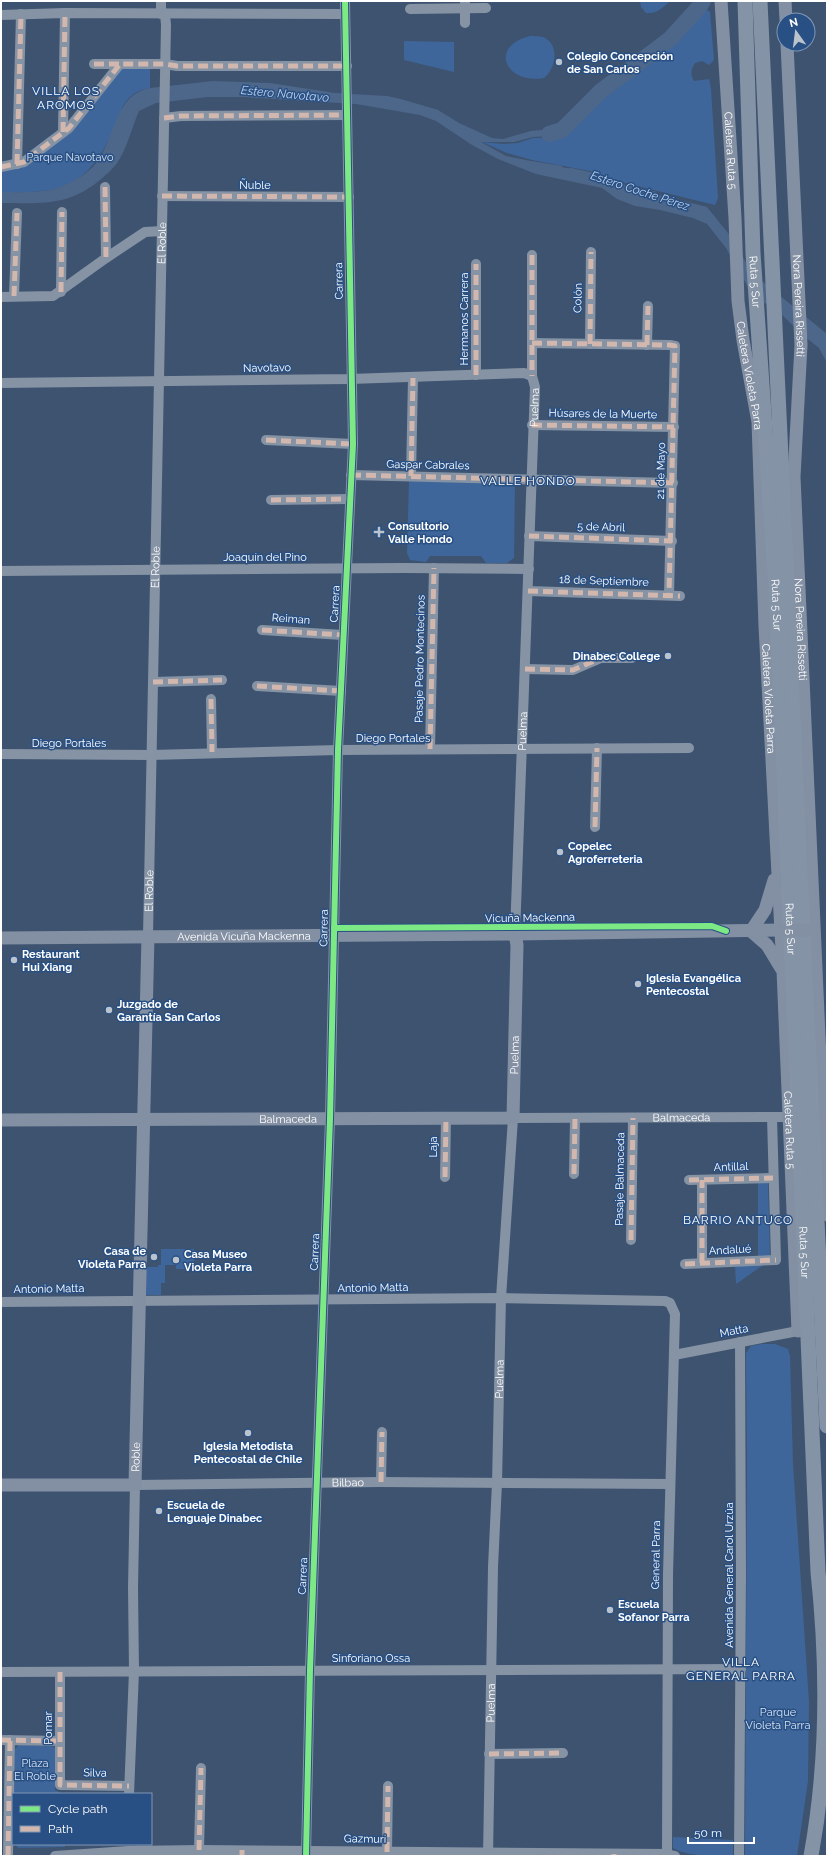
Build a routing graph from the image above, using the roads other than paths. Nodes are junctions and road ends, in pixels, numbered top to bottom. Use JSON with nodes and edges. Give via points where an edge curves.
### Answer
{"nodes":[{"id":1,"x":162,"y":1,"type":"edge"},
{"id":2,"x":345,"y":1,"type":"edge"},
{"id":3,"x":721,"y":1,"type":"edge"},
{"id":4,"x":745,"y":1,"type":"edge"},
{"id":5,"x":760,"y":1,"type":"edge"},
{"id":6,"x":785,"y":1,"type":"edge"},
{"id":7,"x":465,"y":4,"type":"edge"},
{"id":8,"x":486,"y":8,"type":"dead end"},
{"id":9,"x":410,"y":9,"type":"dead end"},
{"id":10,"x":786,"y":12,"type":"edge"},
{"id":11,"x":65,"y":13,"type":"junction"},
{"id":12,"x":1,"y":14,"type":"edge"},
{"id":13,"x":21,"y":14,"type":"junction"},
{"id":14,"x":163,"y":14,"type":"junction"},
{"id":15,"x":345,"y":14,"type":"junction"},
{"id":16,"x":465,"y":24,"type":"dead end"},
{"id":17,"x":787,"y":52,"type":"edge"},
{"id":18,"x":94,"y":64,"type":"dead end"},
{"id":19,"x":120,"y":64,"type":"junction"},
{"id":20,"x":165,"y":64,"type":"junction"},
{"id":21,"x":347,"y":66,"type":"junction"},
{"id":22,"x":347,"y":112,"type":"junction"},
{"id":23,"x":164,"y":114,"type":"junction"},
{"id":24,"x":63,"y":132,"type":"junction"},
{"id":25,"x":17,"y":164,"type":"junction"},
{"id":26,"x":1,"y":167,"type":"edge"},
{"id":27,"x":105,"y":188,"type":"dead end"},
{"id":28,"x":162,"y":196,"type":"junction"},
{"id":29,"x":348,"y":197,"type":"junction"},
{"id":30,"x":62,"y":212,"type":"dead end"},
{"id":31,"x":17,"y":213,"type":"dead end"},
{"id":32,"x":162,"y":231,"type":"junction"},
{"id":33,"x":591,"y":252,"type":"dead end"},
{"id":34,"x":532,"y":254,"type":"dead end"},
{"id":35,"x":106,"y":258,"type":"junction"},
{"id":36,"x":476,"y":264,"type":"dead end"},
{"id":37,"x":61,"y":292,"type":"junction"},
{"id":38,"x":14,"y":296,"type":"junction"},
{"id":39,"x":1,"y":297,"type":"edge"},
{"id":40,"x":738,"y":301,"type":"joint"},
{"id":41,"x":648,"y":306,"type":"dead end"},
{"id":42,"x":532,"y":343,"type":"junction"},
{"id":43,"x":590,"y":344,"type":"junction"},
{"id":44,"x":648,"y":345,"type":"junction"},
{"id":45,"x":476,"y":375,"type":"junction"},
{"id":46,"x":532,"y":376,"type":"junction"},
{"id":47,"x":413,"y":378,"type":"junction"},
{"id":48,"x":350,"y":379,"type":"junction"},
{"id":49,"x":159,"y":381,"type":"junction"},
{"id":50,"x":1,"y":383,"type":"edge"},
{"id":51,"x":532,"y":425,"type":"junction"},
{"id":52,"x":674,"y":427,"type":"junction"},
{"id":53,"x":266,"y":440,"type":"dead end"},
{"id":54,"x":352,"y":444,"type":"junction"},
{"id":55,"x":351,"y":475,"type":"junction"},
{"id":56,"x":411,"y":476,"type":"junction"},
{"id":57,"x":530,"y":480,"type":"junction"},
{"id":58,"x":673,"y":484,"type":"junction"},
{"id":59,"x":350,"y":499,"type":"junction"},
{"id":60,"x":271,"y":500,"type":"dead end"},
{"id":61,"x":529,"y":536,"type":"junction"},
{"id":62,"x":672,"y":541,"type":"junction"},
{"id":63,"x":434,"y":568,"type":"junction"},
{"id":64,"x":346,"y":569,"type":"junction"},
{"id":65,"x":529,"y":569,"type":"junction"},
{"id":66,"x":156,"y":570,"type":"junction"},
{"id":67,"x":1,"y":571,"type":"edge"},
{"id":68,"x":528,"y":592,"type":"junction"},
{"id":69,"x":669,"y":595,"type":"junction"},
{"id":70,"x":680,"y":596,"type":"dead end"},
{"id":71,"x":262,"y":630,"type":"dead end"},
{"id":72,"x":343,"y":635,"type":"junction"},
{"id":73,"x":632,"y":658,"type":"dead end"},
{"id":74,"x":525,"y":669,"type":"junction"},
{"id":75,"x":222,"y":680,"type":"dead end"},
{"id":76,"x":153,"y":682,"type":"junction"},
{"id":77,"x":257,"y":686,"type":"dead end"},
{"id":78,"x":341,"y":691,"type":"junction"},
{"id":79,"x":212,"y":700,"type":"dead end"},
{"id":80,"x":597,"y":748,"type":"junction"},
{"id":81,"x":688,"y":748,"type":"dead end"},
{"id":82,"x":430,"y":749,"type":"junction"},
{"id":83,"x":521,"y":749,"type":"junction"},
{"id":84,"x":338,"y":750,"type":"junction"},
{"id":85,"x":212,"y":752,"type":"junction"},
{"id":86,"x":1,"y":754,"type":"edge"},
{"id":87,"x":151,"y":755,"type":"junction"},
{"id":88,"x":595,"y":827,"type":"dead end"},
{"id":89,"x":777,"y":865,"type":"junction"},
{"id":90,"x":782,"y":930,"type":"junction"},
{"id":91,"x":818,"y":930,"type":"edge"},
{"id":92,"x":751,"y":931,"type":"junction"},
{"id":93,"x":334,"y":934,"type":"junction"},
{"id":94,"x":515,"y":934,"type":"junction"},
{"id":95,"x":148,"y":936,"type":"junction"},
{"id":96,"x":1,"y":938,"type":"edge"},
{"id":97,"x":783,"y":970,"type":"junction"},
{"id":98,"x":772,"y":1117,"type":"junction"},
{"id":99,"x":789,"y":1117,"type":"junction"},
{"id":100,"x":446,"y":1118,"type":"junction"},
{"id":101,"x":513,"y":1118,"type":"junction"},
{"id":102,"x":575,"y":1118,"type":"junction"},
{"id":103,"x":633,"y":1118,"type":"junction"},
{"id":104,"x":330,"y":1119,"type":"junction"},
{"id":105,"x":1,"y":1120,"type":"edge"},
{"id":106,"x":144,"y":1120,"type":"junction"},
{"id":107,"x":574,"y":1174,"type":"dead end"},
{"id":108,"x":445,"y":1177,"type":"dead end"},
{"id":109,"x":774,"y":1178,"type":"junction"},
{"id":110,"x":689,"y":1180,"type":"dead end"},
{"id":111,"x":702,"y":1180,"type":"junction"},
{"id":112,"x":827,"y":1215,"type":"edge"},
{"id":113,"x":631,"y":1240,"type":"dead end"},
{"id":114,"x":702,"y":1263,"type":"junction"},
{"id":115,"x":685,"y":1264,"type":"dead end"},
{"id":116,"x":501,"y":1298,"type":"junction"},
{"id":117,"x":139,"y":1300,"type":"junction"},
{"id":118,"x":323,"y":1301,"type":"junction"},
{"id":119,"x":1,"y":1302,"type":"edge"},
{"id":120,"x":672,"y":1304,"type":"joint"},
{"id":121,"x":798,"y":1330,"type":"junction"},
{"id":122,"x":740,"y":1342,"type":"junction"},
{"id":123,"x":674,"y":1355,"type":"junction"},
{"id":124,"x":827,"y":1426,"type":"edge"},
{"id":125,"x":382,"y":1432,"type":"dead end"},
{"id":126,"x":381,"y":1482,"type":"junction"},
{"id":127,"x":316,"y":1483,"type":"junction"},
{"id":128,"x":497,"y":1483,"type":"junction"},
{"id":129,"x":670,"y":1484,"type":"junction"},
{"id":130,"x":1,"y":1485,"type":"edge"},
{"id":131,"x":136,"y":1485,"type":"junction"},
{"id":132,"x":818,"y":1572,"type":"junction"},
{"id":133,"x":668,"y":1668,"type":"junction"},
{"id":134,"x":741,"y":1669,"type":"junction"},
{"id":135,"x":310,"y":1670,"type":"junction"},
{"id":136,"x":491,"y":1670,"type":"junction"},
{"id":137,"x":134,"y":1671,"type":"junction"},
{"id":138,"x":1,"y":1672,"type":"edge"},
{"id":139,"x":60,"y":1672,"type":"junction"},
{"id":140,"x":6,"y":1740,"type":"edge"},
{"id":141,"x":60,"y":1741,"type":"junction"},
{"id":142,"x":563,"y":1753,"type":"dead end"},
{"id":143,"x":489,"y":1754,"type":"junction"},
{"id":144,"x":201,"y":1768,"type":"dead end"},
{"id":145,"x":60,"y":1785,"type":"joint"},
{"id":146,"x":388,"y":1786,"type":"dead end"},
{"id":147,"x":129,"y":1790,"type":"edge"},
{"id":148,"x":128,"y":1850,"type":"edge"},
{"id":149,"x":199,"y":1850,"type":"junction"},
{"id":150,"x":387,"y":1852,"type":"junction"},
{"id":151,"x":242,"y":1853,"type":"edge"},
{"id":152,"x":306,"y":1853,"type":"edge"},
{"id":153,"x":488,"y":1854,"type":"edge"},
{"id":154,"x":614,"y":1855,"type":"edge"},
{"id":155,"x":671,"y":1855,"type":"edge"},
{"id":156,"x":8,"y":1856,"type":"edge"},
{"id":157,"x":55,"y":1856,"type":"edge"},
{"id":158,"x":739,"y":1856,"type":"edge"},
{"id":159,"x":811,"y":1856,"type":"edge"}],
"edges":[{"from":1,"to":14,"type":"street","name":"El Roble"},
{"from":2,"to":15,"type":"street","name":"Carrera"},
{"from":3,"to":40,"type":"main road","name":"Caletera Ruta 5"},
{"from":4,"to":132,"type":"highway","name":"Ruta 5 Sur","via":[[753,253],[776,590]]},
{"from":5,"to":124,"type":"highway","name":"Ruta 5 Sur"},
{"from":6,"to":10,"type":"main road"},
{"from":7,"to":8,"type":"street"},
{"from":7,"to":9,"type":"street"},
{"from":7,"to":16,"type":"street"},
{"from":11,"to":13,"type":"street"},
{"from":11,"to":14,"type":"street"},
{"from":11,"to":24,"type":"street"},
{"from":12,"to":13,"type":"street"},
{"from":13,"to":25,"type":"street"},
{"from":14,"to":15,"type":"street"},
{"from":14,"to":20,"type":"street","name":"El Roble"},
{"from":15,"to":21,"type":"street","name":"Carrera"},
{"from":17,"to":91,"type":"main road","name":"Nora Pereira Rissetti","via":[[801,345],[794,477]]},
{"from":18,"to":19,"type":"street"},
{"from":19,"to":20,"type":"street"},
{"from":19,"to":24,"type":"street","via":[[69,128]]},
{"from":20,"to":21,"type":"street"},
{"from":20,"to":23,"type":"street","name":"El Roble"},
{"from":21,"to":22,"type":"street","name":"Carrera"},
{"from":22,"to":23,"type":"street","via":[[181,116]]},
{"from":22,"to":29,"type":"street","name":"Carrera"},
{"from":23,"to":28,"type":"street","name":"El Roble"},
{"from":24,"to":25,"type":"street","via":[[24,162]]},
{"from":25,"to":26,"type":"street"},
{"from":27,"to":35,"type":"street"},
{"from":28,"to":29,"type":"street","name":"Ñuble"},
{"from":28,"to":32,"type":"street","name":"El Roble"},
{"from":29,"to":48,"type":"street","name":"Carrera"},
{"from":30,"to":37,"type":"street"},
{"from":31,"to":38,"type":"street"},
{"from":32,"to":35,"type":"street","via":[[145,232]]},
{"from":32,"to":49,"type":"street","name":"El Roble"},
{"from":33,"to":43,"type":"street","name":"Colón"},
{"from":34,"to":42,"type":"street","name":"Puelma"},
{"from":35,"to":37,"type":"street"},
{"from":36,"to":45,"type":"street","name":"Hermanos Carrera"},
{"from":37,"to":38,"type":"street","via":[[53,296]]},
{"from":38,"to":39,"type":"street"},
{"from":40,"to":89,"type":"main road","name":"Caletera Violeta Parra","via":[[742,340],[758,422],[764,620]]},
{"from":41,"to":44,"type":"street"},
{"from":42,"to":43,"type":"street"},
{"from":42,"to":46,"type":"street","name":"Puelma"},
{"from":43,"to":44,"type":"street"},
{"from":44,"to":52,"type":"street","name":"21 de Mayo","via":[[675,346]]},
{"from":45,"to":46,"type":"street","name":"Navotavo","via":[[524,373]]},
{"from":45,"to":47,"type":"street","name":"Navotavo"},
{"from":46,"to":51,"type":"street","name":"Puelma"},
{"from":47,"to":48,"type":"street","name":"Navotavo"},
{"from":47,"to":56,"type":"street"},
{"from":48,"to":49,"type":"street","name":"Navotavo"},
{"from":48,"to":54,"type":"street","name":"Carrera"},
{"from":49,"to":50,"type":"street","name":"Navotavo"},
{"from":49,"to":66,"type":"street","name":"El Roble"},
{"from":51,"to":52,"type":"street","name":"Húsares de la Muerte"},
{"from":51,"to":57,"type":"street","name":"Puelma"},
{"from":52,"to":58,"type":"street","name":"21 de Mayo"},
{"from":53,"to":54,"type":"street"},
{"from":54,"to":55,"type":"street","name":"Carrera"},
{"from":55,"to":56,"type":"street","name":"Gaspar Cabrales"},
{"from":55,"to":59,"type":"street","name":"Carrera"},
{"from":56,"to":57,"type":"street","name":"Gaspar Cabrales"},
{"from":57,"to":58,"type":"street","name":"Gaspar Cabrales"},
{"from":57,"to":61,"type":"street","name":"Puelma"},
{"from":58,"to":62,"type":"street","name":"21 de Mayo"},
{"from":59,"to":60,"type":"street"},
{"from":59,"to":64,"type":"street","name":"Carrera"},
{"from":61,"to":62,"type":"street","name":"5 de Abril"},
{"from":61,"to":65,"type":"street","name":"Puelma"},
{"from":62,"to":69,"type":"street","name":"21 de Mayo"},
{"from":63,"to":64,"type":"street","name":"Joaquín del Pino"},
{"from":63,"to":65,"type":"street","name":"Joaquín del Pino"},
{"from":63,"to":82,"type":"street","name":"Pasaje Pedro Montecinos"},
{"from":64,"to":66,"type":"street","name":"Joaquín del Pino"},
{"from":64,"to":72,"type":"street","name":"Carrera"},
{"from":65,"to":68,"type":"street","name":"Puelma"},
{"from":66,"to":67,"type":"street","name":"Joaquín del Pino"},
{"from":66,"to":76,"type":"street","name":"El Roble"},
{"from":68,"to":69,"type":"street","name":"18 de Septiembre"},
{"from":68,"to":74,"type":"street","name":"Puelma"},
{"from":69,"to":70,"type":"street","name":"18 de Septiembre"},
{"from":71,"to":72,"type":"street","name":"Reiman"},
{"from":72,"to":78,"type":"street","name":"Carrera"},
{"from":73,"to":74,"type":"street","via":[[601,658],[573,670]]},
{"from":74,"to":83,"type":"street","name":"Puelma"},
{"from":75,"to":76,"type":"street"},
{"from":76,"to":87,"type":"street","name":"El Roble"},
{"from":77,"to":78,"type":"street"},
{"from":78,"to":84,"type":"street","name":"Carrera"},
{"from":79,"to":85,"type":"street"},
{"from":80,"to":81,"type":"street","name":"Diego Portales"},
{"from":80,"to":83,"type":"street","name":"Diego Portales"},
{"from":80,"to":88,"type":"street"},
{"from":82,"to":83,"type":"street","name":"Diego Portales"},
{"from":82,"to":84,"type":"street","name":"Diego Portales"},
{"from":83,"to":94,"type":"street","name":"Puelma"},
{"from":84,"to":85,"type":"street","name":"Diego Portales"},
{"from":84,"to":93,"type":"street","name":"Carrera"},
{"from":85,"to":87,"type":"street","name":"Diego Portales"},
{"from":86,"to":87,"type":"street","name":"Diego Portales"},
{"from":87,"to":95,"type":"street","name":"El Roble"},
{"from":89,"to":90,"type":"main road","name":"Caletera Violeta Parra"},
{"from":89,"to":92,"type":"main road","via":[[765,910]]},
{"from":90,"to":91,"type":"main road","bridge":true},
{"from":90,"to":92,"type":"main road"},
{"from":90,"to":97,"type":"main road","name":"Caletera Ruta 5"},
{"from":91,"to":112,"type":"main road","name":"Nora Pereira Rissetti"},
{"from":92,"to":94,"type":"main road","name":"Avenida Vicuña Mackenna"},
{"from":92,"to":97,"type":"main road","via":[[767,945]]},
{"from":93,"to":94,"type":"main road","name":"Avenida Vicuña Mackenna"},
{"from":93,"to":95,"type":"main road","name":"Avenida Vicuña Mackenna"},
{"from":93,"to":104,"type":"street","name":"Carrera"},
{"from":94,"to":101,"type":"main road","name":"Puelma"},
{"from":95,"to":96,"type":"main road","name":"Avenida Vicuña Mackenna"},
{"from":95,"to":106,"type":"main road","name":"El Roble"},
{"from":97,"to":99,"type":"main road","name":"Caletera Ruta 5"},
{"from":98,"to":99,"type":"street","name":"Balmaceda"},
{"from":98,"to":103,"type":"street","name":"Balmaceda"},
{"from":98,"to":109,"type":"street"},
{"from":99,"to":121,"type":"main road","name":"Caletera Ruta 5"},
{"from":100,"to":101,"type":"main road","name":"Balmaceda"},
{"from":100,"to":104,"type":"main road","name":"Balmaceda"},
{"from":100,"to":108,"type":"street","name":"Laja"},
{"from":101,"to":102,"type":"street","name":"Balmaceda"},
{"from":101,"to":116,"type":"street","name":"Puelma"},
{"from":102,"to":103,"type":"street","name":"Balmaceda"},
{"from":102,"to":107,"type":"street"},
{"from":103,"to":113,"type":"street","name":"Pasaje Balmaceda"},
{"from":104,"to":106,"type":"main road","name":"Balmaceda"},
{"from":104,"to":118,"type":"street","name":"Carrera"},
{"from":105,"to":106,"type":"main road","name":"Balmaceda"},
{"from":106,"to":117,"type":"main road","name":"Roble"},
{"from":109,"to":111,"type":"street","name":"Antillal"},
{"from":109,"to":114,"type":"street","name":"Andalué","via":[[776,1260]]},
{"from":110,"to":111,"type":"street","name":"Antillal"},
{"from":111,"to":114,"type":"street"},
{"from":114,"to":115,"type":"street","name":"Andalué"},
{"from":116,"to":118,"type":"street","name":"Antonio Matta"},
{"from":116,"to":120,"type":"street","name":"Antonio Matta","via":[[665,1300]]},
{"from":116,"to":128,"type":"street","name":"Puelma"},
{"from":117,"to":118,"type":"street","name":"Antonio Matta"},
{"from":117,"to":119,"type":"street","name":"Antonio Matta"},
{"from":117,"to":131,"type":"main road","name":"Roble"},
{"from":118,"to":127,"type":"street","name":"Carrera"},
{"from":120,"to":123,"type":"street","name":"General Parra","via":[[675,1314]]},
{"from":121,"to":122,"type":"street","name":"Matta"},
{"from":121,"to":132,"type":"highway","via":[[804,1457]]},
{"from":122,"to":123,"type":"street","name":"Matta"},
{"from":122,"to":134,"type":"street","name":"Avenida General Carol Urzúa"},
{"from":123,"to":129,"type":"street","name":"General Parra"},
{"from":125,"to":126,"type":"street"},
{"from":126,"to":127,"type":"street","name":"Bilbao"},
{"from":126,"to":128,"type":"street","name":"Bilbao"},
{"from":127,"to":131,"type":"street","name":"Bilbao"},
{"from":127,"to":135,"type":"street","name":"Carrera"},
{"from":128,"to":129,"type":"street","name":"Bilbao"},
{"from":128,"to":136,"type":"street","name":"Puelma"},
{"from":129,"to":133,"type":"street","name":"General Parra"},
{"from":130,"to":131,"type":"main road","name":"Bilbao"},
{"from":131,"to":137,"type":"street","name":"Roble"},
{"from":132,"to":159,"type":"highway","name":"Ruta 5 Sur","via":[[824,1644],[825,1706],[823,1762]]},
{"from":133,"to":134,"type":"street","name":"Sinforiano Ossa"},
{"from":133,"to":136,"type":"street","name":"Sinforiano Ossa"},
{"from":133,"to":155,"type":"street","name":"General Parra"},
{"from":134,"to":158,"type":"street","name":"Avenida General Carol Urzúa"},
{"from":135,"to":136,"type":"street","name":"Sinforiano Ossa"},
{"from":135,"to":137,"type":"street","name":"Sinforiano Ossa"},
{"from":135,"to":152,"type":"street","name":"Carrera"},
{"from":136,"to":143,"type":"street","name":"Puelma"},
{"from":137,"to":139,"type":"street","name":"Sinforiano Ossa"},
{"from":137,"to":147,"type":"street","name":"Roble"},
{"from":138,"to":139,"type":"street","name":"Sinforiano Ossa"},
{"from":139,"to":141,"type":"street","name":"Pomar"},
{"from":140,"to":141,"type":"street"},
{"from":140,"to":156,"type":"street"},
{"from":141,"to":145,"type":"street","name":"Pomar"},
{"from":142,"to":143,"type":"street"},
{"from":143,"to":153,"type":"street","name":"Puelma"},
{"from":144,"to":149,"type":"street"},
{"from":145,"to":147,"type":"street","name":"Silva"},
{"from":146,"to":150,"type":"street"},
{"from":148,"to":149,"type":"street","name":"Gazmuri"},
{"from":148,"to":157,"type":"street","name":"Gazmuri"},
{"from":149,"to":151,"type":"street","name":"Gazmuri"},
{"from":150,"to":152,"type":"street","name":"Gazmuri"},
{"from":150,"to":153,"type":"street","name":"Gazmuri"},
{"from":151,"to":152,"type":"street","name":"Gazmuri"},
{"from":153,"to":154,"type":"street","name":"Gazmuri"},
{"from":154,"to":155,"type":"street","name":"Gazmuri"}]}
